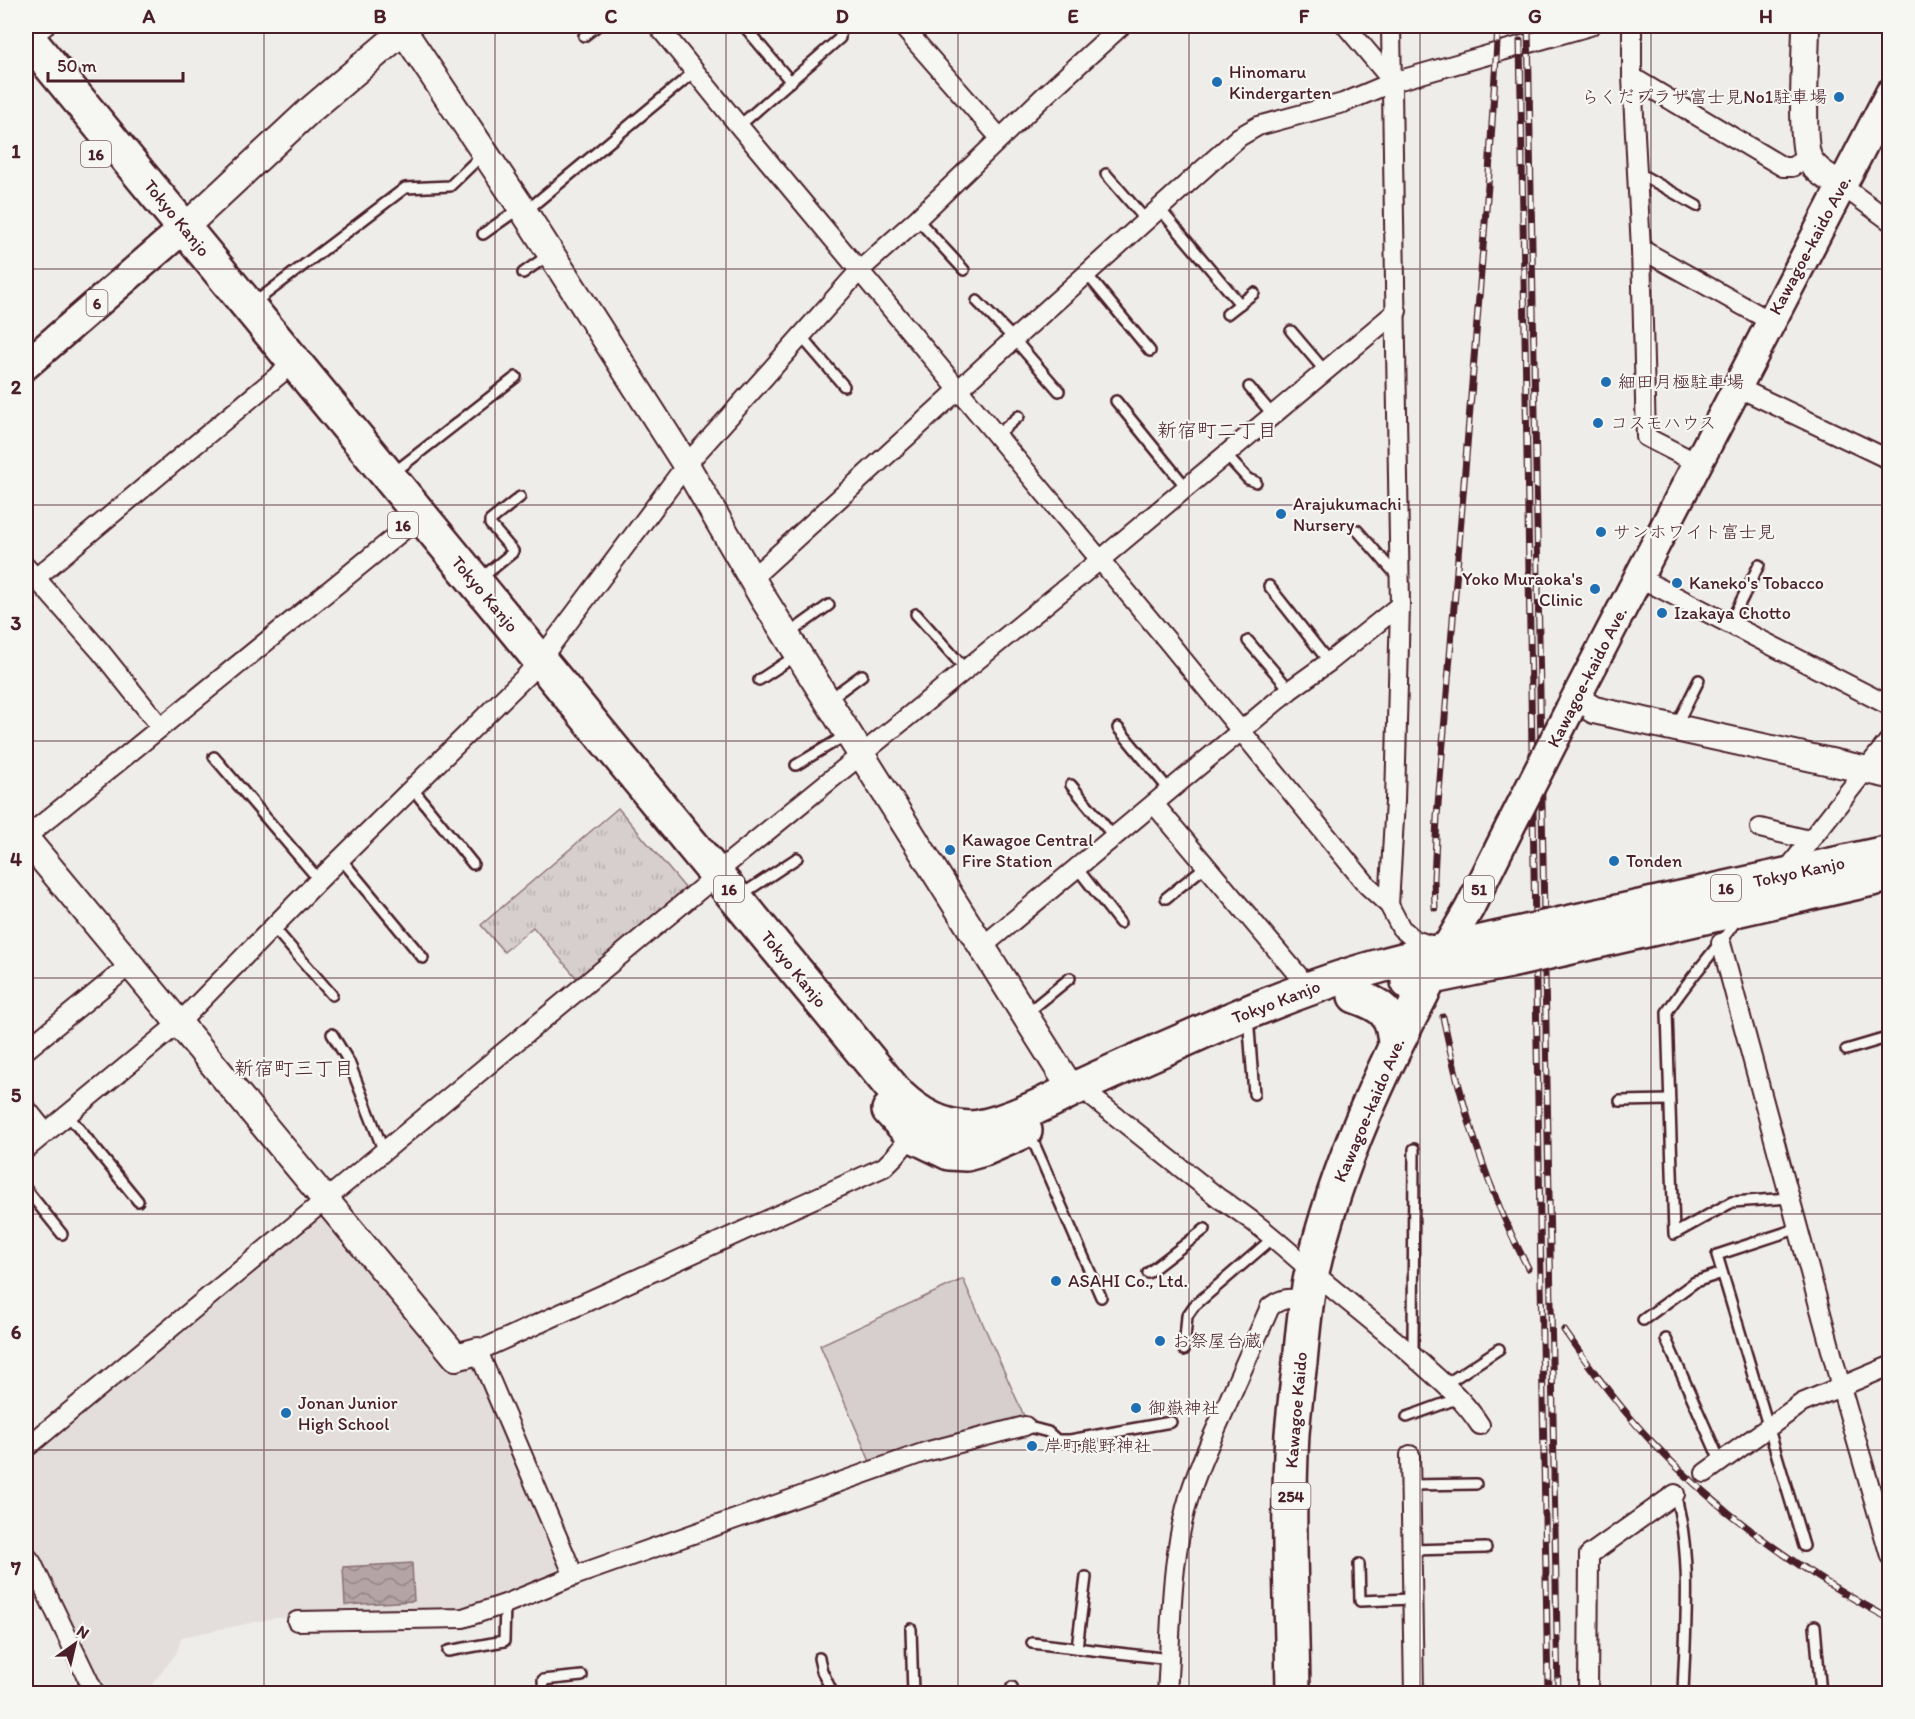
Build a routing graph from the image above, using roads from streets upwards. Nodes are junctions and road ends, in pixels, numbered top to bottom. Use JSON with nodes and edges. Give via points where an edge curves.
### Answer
{"nodes":[{"id":1,"x":902,"y":26,"type":"edge"},
{"id":2,"x":1121,"y":26,"type":"edge"},
{"id":3,"x":1346,"y":26,"type":"edge"},
{"id":4,"x":1391,"y":26,"type":"edge"},
{"id":5,"x":1590,"y":26,"type":"edge"},
{"id":6,"x":1632,"y":26,"type":"edge"},
{"id":7,"x":1806,"y":26,"type":"edge"},
{"id":8,"x":404,"y":27,"type":"edge"},
{"id":9,"x":668,"y":29,"type":"edge"},
{"id":10,"x":31,"y":42,"type":"edge"},
{"id":11,"x":1632,"y":77,"type":"junction"},
{"id":12,"x":1393,"y":82,"type":"junction"},
{"id":13,"x":1890,"y":93,"type":"edge"},
{"id":14,"x":1000,"y":138,"type":"junction"},
{"id":15,"x":1808,"y":157,"type":"junction"},
{"id":16,"x":1841,"y":185,"type":"junction"},
{"id":17,"x":1890,"y":221,"type":"edge"},
{"id":18,"x":176,"y":234,"type":"junction"},
{"id":19,"x":1641,"y":249,"type":"junction"},
{"id":20,"x":860,"y":270,"type":"junction"},
{"id":21,"x":1397,"y":311,"type":"junction"},
{"id":22,"x":1770,"y":321,"type":"junction"},
{"id":23,"x":26,"y":365,"type":"edge"},
{"id":24,"x":280,"y":374,"type":"junction"},
{"id":25,"x":1737,"y":387,"type":"junction"},
{"id":26,"x":959,"y":389,"type":"junction"},
{"id":27,"x":1890,"y":460,"type":"edge"},
{"id":28,"x":1697,"y":463,"type":"junction"},
{"id":29,"x":686,"y":465,"type":"junction"},
{"id":30,"x":406,"y":528,"type":"junction"},
{"id":31,"x":1100,"y":560,"type":"junction"},
{"id":32,"x":29,"y":577,"type":"edge"},
{"id":33,"x":1638,"y":577,"type":"junction"},
{"id":34,"x":751,"y":579,"type":"junction"},
{"id":35,"x":1400,"y":605,"type":"junction"},
{"id":36,"x":533,"y":668,"type":"junction"},
{"id":37,"x":1573,"y":704,"type":"junction"},
{"id":38,"x":1890,"y":706,"type":"edge"},
{"id":39,"x":160,"y":726,"type":"junction"},
{"id":40,"x":1242,"y":731,"type":"junction"},
{"id":41,"x":1890,"y":739,"type":"edge"},
{"id":42,"x":862,"y":755,"type":"junction"},
{"id":43,"x":1877,"y":772,"type":"edge"},
{"id":44,"x":1154,"y":804,"type":"junction"},
{"id":45,"x":1760,"y":828,"type":"dead end"},
{"id":46,"x":26,"y":838,"type":"edge"},
{"id":47,"x":1809,"y":840,"type":"junction"},
{"id":48,"x":1890,"y":852,"type":"edge"},
{"id":49,"x":1782,"y":876,"type":"junction"},
{"id":50,"x":1890,"y":876,"type":"edge"},
{"id":51,"x":710,"y":880,"type":"junction"},
{"id":52,"x":1389,"y":905,"type":"junction"},
{"id":53,"x":1563,"y":937,"type":"junction"},
{"id":54,"x":1721,"y":943,"type":"road end"},
{"id":55,"x":982,"y":946,"type":"junction"},
{"id":56,"x":1438,"y":963,"type":"junction"},
{"id":57,"x":130,"y":965,"type":"junction"},
{"id":58,"x":1306,"y":989,"type":"junction"},
{"id":59,"x":1354,"y":996,"type":"junction"},
{"id":60,"x":179,"y":1023,"type":"junction"},
{"id":61,"x":1395,"y":1046,"type":"junction"},
{"id":62,"x":26,"y":1050,"type":"edge"},
{"id":63,"x":1083,"y":1094,"type":"junction"},
{"id":64,"x":26,"y":1108,"type":"edge"},
{"id":65,"x":45,"y":1132,"type":"junction"},
{"id":66,"x":912,"y":1135,"type":"junction"},
{"id":67,"x":26,"y":1149,"type":"edge"},
{"id":68,"x":326,"y":1200,"type":"junction"},
{"id":69,"x":1309,"y":1286,"type":"junction"},
{"id":70,"x":478,"y":1351,"type":"junction"},
{"id":71,"x":1890,"y":1366,"type":"edge"},
{"id":72,"x":1841,"y":1387,"type":"junction"},
{"id":73,"x":1480,"y":1425,"type":"dead end"},
{"id":74,"x":1025,"y":1426,"type":"road end"},
{"id":75,"x":27,"y":1445,"type":"edge"},
{"id":76,"x":1410,"y":1455,"type":"dead end"},
{"id":77,"x":1705,"y":1473,"type":"dead end"},
{"id":78,"x":1675,"y":1494,"type":"road end"},
{"id":79,"x":26,"y":1555,"type":"edge"},
{"id":80,"x":1890,"y":1556,"type":"edge"},
{"id":81,"x":573,"y":1576,"type":"junction"},
{"id":82,"x":297,"y":1621,"type":"dead end"},
{"id":83,"x":95,"y":1694,"type":"edge"},
{"id":84,"x":1167,"y":1694,"type":"edge"},
{"id":85,"x":1293,"y":1694,"type":"edge"},
{"id":86,"x":1414,"y":1694,"type":"edge"},
{"id":87,"x":1588,"y":1694,"type":"edge"}],
"edges":[{"from":1,"to":14,"type":"street"},
{"from":2,"to":14,"type":"street"},
{"from":3,"to":12,"type":"street"},
{"from":4,"to":12,"type":"street"},
{"from":5,"to":12,"type":"street"},
{"from":6,"to":11,"type":"street"},
{"from":7,"to":15,"type":"street"},
{"from":8,"to":18,"type":"street"},
{"from":8,"to":29,"type":"street"},
{"from":9,"to":20,"type":"street","via":[[695,71]]},
{"from":10,"to":18,"type":"highway","name":"Tokyo Kanjo","number":"16"},
{"from":11,"to":15,"type":"street","via":[[1783,167],[1792,167]]},
{"from":11,"to":19,"type":"street"},
{"from":12,"to":21,"type":"street"},
{"from":12,"to":26,"type":"street","via":[[1343,103],[1258,126],[1239,137]]},
{"from":13,"to":16,"type":"main road","name":"Kawagoe-kaido Ave.","number":"51"},
{"from":14,"to":20,"type":"street"},
{"from":15,"to":16,"type":"street","via":[[1818,171]]},
{"from":16,"to":17,"type":"street"},
{"from":16,"to":22,"type":"main road","name":"Kawagoe-kaido Ave.","number":"51"},
{"from":18,"to":23,"type":"main road","number":"6"},
{"from":18,"to":24,"type":"highway","name":"Tokyo Kanjo","number":"16"},
{"from":18,"to":36,"type":"highway","name":"Tokyo Kanjo","number":"16","via":[[249,307],[476,583]]},
{"from":19,"to":22,"type":"street"},
{"from":19,"to":28,"type":"street","via":[[1646,436]]},
{"from":20,"to":26,"type":"street"},
{"from":20,"to":29,"type":"street"},
{"from":21,"to":31,"type":"street"},
{"from":21,"to":35,"type":"street"},
{"from":22,"to":25,"type":"main road","name":"Kawagoe-kaido Ave.","number":"51"},
{"from":24,"to":30,"type":"highway","name":"Tokyo Kanjo","number":"16"},
{"from":24,"to":32,"type":"street"},
{"from":25,"to":27,"type":"street"},
{"from":25,"to":28,"type":"main road","name":"Kawagoe-kaido Ave.","number":"51"},
{"from":26,"to":31,"type":"street"},
{"from":26,"to":34,"type":"street"},
{"from":28,"to":33,"type":"main road","name":"Kawagoe-kaido Ave.","number":"51"},
{"from":29,"to":34,"type":"street"},
{"from":29,"to":36,"type":"street"},
{"from":30,"to":36,"type":"highway","name":"Tokyo Kanjo","number":"16"},
{"from":30,"to":39,"type":"street"},
{"from":31,"to":40,"type":"street"},
{"from":31,"to":42,"type":"street"},
{"from":32,"to":39,"type":"street","via":[[99,651]]},
{"from":33,"to":37,"type":"main road","name":"Kawagoe-kaido Ave.","number":"51"},
{"from":33,"to":38,"type":"street"},
{"from":34,"to":42,"type":"street"},
{"from":35,"to":40,"type":"street"},
{"from":35,"to":52,"type":"street"},
{"from":36,"to":51,"type":"highway","name":"Tokyo Kanjo","number":"16"},
{"from":36,"to":60,"type":"street"},
{"from":37,"to":43,"type":"street"},
{"from":37,"to":56,"type":"main road","name":"Kawagoe-kaido Ave.","number":"51","bridge":true},
{"from":39,"to":46,"type":"street"},
{"from":40,"to":44,"type":"street"},
{"from":40,"to":52,"type":"street","via":[[1367,885]]},
{"from":41,"to":43,"type":"street"},
{"from":42,"to":51,"type":"street"},
{"from":42,"to":55,"type":"street"},
{"from":43,"to":47,"type":"street"},
{"from":44,"to":55,"type":"street"},
{"from":44,"to":58,"type":"street"},
{"from":45,"to":47,"type":"street"},
{"from":46,"to":57,"type":"street"},
{"from":47,"to":49,"type":"street"},
{"from":48,"to":49,"type":"highway","name":"Tokyo Kanjo","number":"16"},
{"from":49,"to":53,"type":"highway","name":"Tokyo Kanjo","number":"16"},
{"from":50,"to":53,"type":"highway","name":"Tokyo Kanjo","number":"16","via":[[1744,909]]},
{"from":51,"to":63,"type":"highway","name":"Tokyo Kanjo","number":"16","via":[[737,898],[898,1095],[927,1118],[945,1125],[980,1126]]},
{"from":51,"to":66,"type":"highway","name":"Tokyo Kanjo","number":"16"},
{"from":51,"to":68,"type":"street"},
{"from":52,"to":56,"type":"street","via":[[1401,928]]},
{"from":53,"to":56,"type":"highway","name":"Tokyo Kanjo","number":"16","bridge":true},
{"from":54,"to":72,"type":"street"},
{"from":55,"to":63,"type":"street"},
{"from":56,"to":58,"type":"highway","name":"Tokyo Kanjo","number":"16","via":[[1380,966]]},
{"from":56,"to":59,"type":"highway","name":"Tokyo Kanjo","number":"16"},
{"from":56,"to":61,"type":"highway","name":"Kawagoe-kaido Ave.","number":"254"},
{"from":57,"to":60,"type":"street"},
{"from":57,"to":62,"type":"street"},
{"from":58,"to":63,"type":"highway","name":"Tokyo Kanjo","number":"16","via":[[1184,1040]]},
{"from":59,"to":61,"type":"highway","via":[[1380,1007],[1389,1016]]},
{"from":59,"to":63,"type":"highway","name":"Tokyo Kanjo","number":"16","via":[[1249,1029]]},
{"from":60,"to":65,"type":"street"},
{"from":60,"to":68,"type":"street"},
{"from":61,"to":69,"type":"highway","name":"Kawagoe-kaido Ave.","number":"254","via":[[1348,1155]]},
{"from":63,"to":66,"type":"highway","name":"Tokyo Kanjo","number":"16","via":[[1028,1129],[966,1154],[949,1153]]},
{"from":63,"to":69,"type":"street","via":[[1295,1255]]},
{"from":64,"to":65,"type":"street"},
{"from":65,"to":67,"type":"street"},
{"from":66,"to":70,"type":"street","via":[[884,1167]]},
{"from":68,"to":70,"type":"street","via":[[456,1356]]},
{"from":68,"to":75,"type":"street"},
{"from":69,"to":73,"type":"street","via":[[1389,1334],[1446,1384]]},
{"from":69,"to":84,"type":"street","via":[[1270,1307],[1211,1438],[1183,1518]]},
{"from":69,"to":85,"type":"highway","name":"Kawagoe Kaido","number":"254","via":[[1292,1458]]},
{"from":70,"to":81,"type":"street"},
{"from":71,"to":72,"type":"street"},
{"from":72,"to":77,"type":"street","via":[[1802,1403]]},
{"from":72,"to":80,"type":"street"},
{"from":74,"to":81,"type":"street","via":[[925,1452]]},
{"from":76,"to":86,"type":"street"},
{"from":78,"to":87,"type":"street","via":[[1589,1556]]},
{"from":79,"to":83,"type":"street"},
{"from":81,"to":82,"type":"street","via":[[463,1618]]}]}
